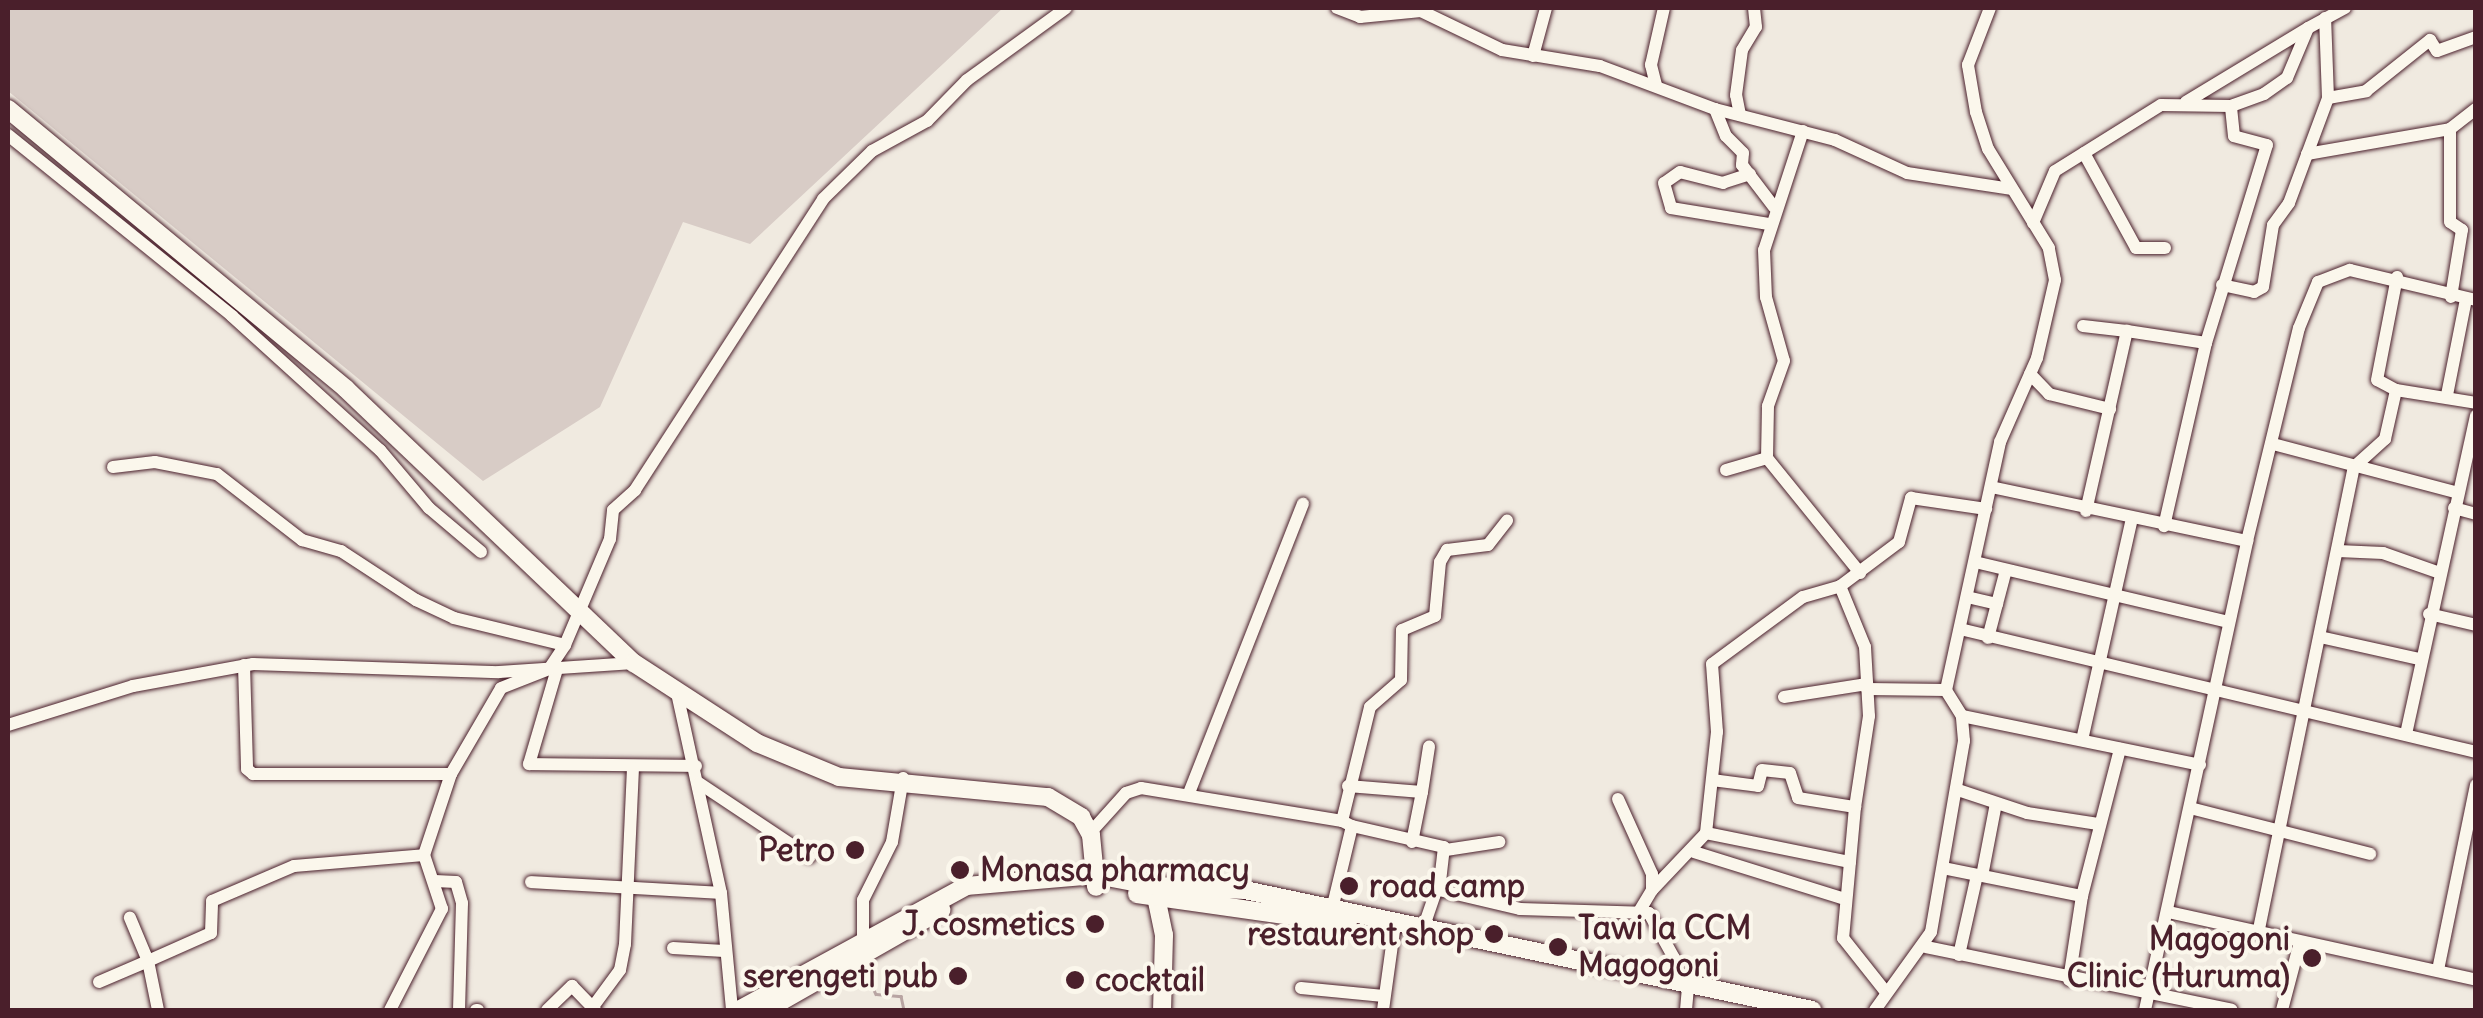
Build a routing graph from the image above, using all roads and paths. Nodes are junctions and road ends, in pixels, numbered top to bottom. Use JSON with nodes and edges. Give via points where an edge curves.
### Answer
{"nodes":[{"id":1,"x":1066,"y":8,"type":"edge"},
{"id":2,"x":1337,"y":8,"type":"edge"},
{"id":3,"x":1546,"y":8,"type":"edge"},
{"id":4,"x":1664,"y":8,"type":"edge"},
{"id":5,"x":1754,"y":8,"type":"edge"},
{"id":6,"x":1990,"y":8,"type":"edge"},
{"id":7,"x":2345,"y":8,"type":"edge"},
{"id":8,"x":2325,"y":18,"type":"junction"},
{"id":9,"x":2308,"y":28,"type":"junction"},
{"id":10,"x":2476,"y":37,"type":"edge"},
{"id":11,"x":1534,"y":56,"type":"junction"},
{"id":12,"x":1656,"y":85,"type":"junction"},
{"id":13,"x":2328,"y":98,"type":"junction"},
{"id":14,"x":2186,"y":102,"type":"junction"},
{"id":15,"x":2231,"y":106,"type":"junction"},
{"id":16,"x":8,"y":109,"type":"edge"},
{"id":17,"x":1715,"y":109,"type":"junction"},
{"id":18,"x":2476,"y":110,"type":"edge"},
{"id":19,"x":1740,"y":115,"type":"junction"},
{"id":20,"x":2450,"y":129,"type":"junction"},
{"id":21,"x":1804,"y":131,"type":"junction"},
{"id":22,"x":8,"y":135,"type":"edge"},
{"id":23,"x":2084,"y":153,"type":"junction"},
{"id":24,"x":2307,"y":154,"type":"junction"},
{"id":25,"x":1750,"y":174,"type":"junction"},
{"id":26,"x":2010,"y":189,"type":"junction"},
{"id":27,"x":1774,"y":208,"type":"junction"},
{"id":28,"x":2033,"y":223,"type":"junction"},
{"id":29,"x":1769,"y":224,"type":"junction"},
{"id":30,"x":2165,"y":248,"type":"dead end"},
{"id":31,"x":2398,"y":277,"type":"junction"},
{"id":32,"x":2222,"y":285,"type":"junction"},
{"id":33,"x":2464,"y":298,"type":"edge"},
{"id":34,"x":2083,"y":326,"type":"dead end"},
{"id":35,"x":2127,"y":331,"type":"junction"},
{"id":36,"x":2206,"y":343,"type":"junction"},
{"id":37,"x":2030,"y":374,"type":"junction"},
{"id":38,"x":2396,"y":390,"type":"junction"},
{"id":39,"x":2447,"y":395,"type":"junction"},
{"id":40,"x":2476,"y":403,"type":"edge"},
{"id":41,"x":2110,"y":409,"type":"junction"},
{"id":42,"x":2476,"y":416,"type":"edge"},
{"id":43,"x":2273,"y":444,"type":"junction"},
{"id":44,"x":1767,"y":458,"type":"junction"},
{"id":45,"x":113,"y":467,"type":"dead end"},
{"id":46,"x":2354,"y":467,"type":"junction"},
{"id":47,"x":1726,"y":470,"type":"dead end"},
{"id":48,"x":1990,"y":487,"type":"junction"},
{"id":49,"x":2458,"y":493,"type":"junction"},
{"id":50,"x":1303,"y":504,"type":"dead end"},
{"id":51,"x":2454,"y":508,"type":"junction"},
{"id":52,"x":1986,"y":509,"type":"junction"},
{"id":53,"x":2086,"y":511,"type":"junction"},
{"id":54,"x":2476,"y":514,"type":"edge"},
{"id":55,"x":2132,"y":519,"type":"junction"},
{"id":56,"x":1508,"y":521,"type":"dead end"},
{"id":57,"x":2164,"y":526,"type":"junction"},
{"id":58,"x":2247,"y":541,"type":"junction"},
{"id":59,"x":2338,"y":551,"type":"junction"},
{"id":60,"x":482,"y":552,"type":"dead end"},
{"id":61,"x":1976,"y":562,"type":"junction"},
{"id":62,"x":2006,"y":570,"type":"junction"},
{"id":63,"x":2437,"y":572,"type":"junction"},
{"id":64,"x":1860,"y":573,"type":"junction"},
{"id":65,"x":1840,"y":586,"type":"junction"},
{"id":66,"x":2114,"y":594,"type":"junction"},
{"id":67,"x":1967,"y":597,"type":"junction"},
{"id":68,"x":1997,"y":604,"type":"junction"},
{"id":69,"x":2429,"y":614,"type":"junction"},
{"id":70,"x":578,"y":615,"type":"junction"},
{"id":71,"x":2229,"y":622,"type":"junction"},
{"id":72,"x":2476,"y":626,"type":"edge"},
{"id":73,"x":1960,"y":629,"type":"junction"},
{"id":74,"x":1988,"y":638,"type":"junction"},
{"id":75,"x":2320,"y":638,"type":"junction"},
{"id":76,"x":565,"y":645,"type":"junction"},
{"id":77,"x":2419,"y":658,"type":"junction"},
{"id":78,"x":634,"y":663,"type":"junction"},
{"id":79,"x":2098,"y":663,"type":"junction"},
{"id":80,"x":244,"y":665,"type":"junction"},
{"id":81,"x":553,"y":669,"type":"junction"},
{"id":82,"x":1867,"y":686,"type":"junction"},
{"id":83,"x":2215,"y":688,"type":"junction"},
{"id":84,"x":1946,"y":690,"type":"junction"},
{"id":85,"x":676,"y":693,"type":"junction"},
{"id":86,"x":1784,"y":697,"type":"dead end"},
{"id":87,"x":2304,"y":712,"type":"junction"},
{"id":88,"x":1962,"y":716,"type":"junction"},
{"id":89,"x":8,"y":725,"type":"edge"},
{"id":90,"x":2406,"y":734,"type":"junction"},
{"id":91,"x":2082,"y":740,"type":"junction"},
{"id":92,"x":1429,"y":748,"type":"dead end"},
{"id":93,"x":2120,"y":749,"type":"junction"},
{"id":94,"x":2476,"y":752,"type":"edge"},
{"id":95,"x":2200,"y":765,"type":"junction"},
{"id":96,"x":696,"y":766,"type":"junction"},
{"id":97,"x":633,"y":768,"type":"junction"},
{"id":98,"x":451,"y":774,"type":"junction"},
{"id":99,"x":902,"y":780,"type":"junction"},
{"id":100,"x":1712,"y":780,"type":"junction"},
{"id":101,"x":700,"y":783,"type":"junction"},
{"id":102,"x":2476,"y":784,"type":"edge"},
{"id":103,"x":1348,"y":786,"type":"junction"},
{"id":104,"x":1958,"y":790,"type":"junction"},
{"id":105,"x":1422,"y":792,"type":"junction"},
{"id":106,"x":1189,"y":793,"type":"junction"},
{"id":107,"x":1618,"y":798,"type":"dead end"},
{"id":108,"x":1996,"y":803,"type":"junction"},
{"id":109,"x":1855,"y":807,"type":"junction"},
{"id":110,"x":2190,"y":808,"type":"junction"},
{"id":111,"x":1347,"y":824,"type":"junction"},
{"id":112,"x":2098,"y":824,"type":"junction"},
{"id":113,"x":1094,"y":831,"type":"junction"},
{"id":114,"x":1706,"y":833,"type":"junction"},
{"id":115,"x":2278,"y":833,"type":"junction"},
{"id":116,"x":1412,"y":842,"type":"junction"},
{"id":117,"x":1499,"y":842,"type":"dead end"},
{"id":118,"x":1446,"y":850,"type":"junction"},
{"id":119,"x":1694,"y":852,"type":"junction"},
{"id":120,"x":2370,"y":854,"type":"dead end"},
{"id":121,"x":424,"y":855,"type":"junction"},
{"id":122,"x":810,"y":857,"type":"dead end"},
{"id":123,"x":1850,"y":862,"type":"junction"},
{"id":124,"x":1943,"y":868,"type":"junction"},
{"id":125,"x":1979,"y":876,"type":"junction"},
{"id":126,"x":435,"y":880,"type":"junction"},
{"id":127,"x":1100,"y":881,"type":"junction"},
{"id":128,"x":532,"y":882,"type":"dead end"},
{"id":129,"x":628,"y":888,"type":"junction"},
{"id":130,"x":1437,"y":888,"type":"junction"},
{"id":131,"x":1652,"y":890,"type":"junction"},
{"id":132,"x":721,"y":893,"type":"junction"},
{"id":133,"x":1163,"y":894,"type":"junction"},
{"id":134,"x":2082,"y":896,"type":"junction"},
{"id":135,"x":1845,"y":898,"type":"junction"},
{"id":136,"x":1332,"y":909,"type":"junction"},
{"id":137,"x":1639,"y":912,"type":"junction"},
{"id":138,"x":2168,"y":912,"type":"junction"},
{"id":139,"x":130,"y":918,"type":"dead end"},
{"id":140,"x":1423,"y":929,"type":"junction"},
{"id":141,"x":2259,"y":929,"type":"junction"},
{"id":142,"x":1394,"y":932,"type":"junction"},
{"id":143,"x":863,"y":938,"type":"junction"},
{"id":144,"x":2300,"y":942,"type":"junction"},
{"id":145,"x":672,"y":948,"type":"dead end"},
{"id":146,"x":1926,"y":948,"type":"junction"},
{"id":147,"x":724,"y":951,"type":"junction"},
{"id":148,"x":1960,"y":955,"type":"junction"},
{"id":149,"x":148,"y":961,"type":"junction"},
{"id":150,"x":2438,"y":970,"type":"junction"},
{"id":151,"x":2069,"y":980,"type":"junction"},
{"id":152,"x":2476,"y":980,"type":"edge"},
{"id":153,"x":99,"y":982,"type":"dead end"},
{"id":154,"x":1301,"y":988,"type":"dead end"},
{"id":155,"x":1884,"y":991,"type":"junction"},
{"id":156,"x":2148,"y":992,"type":"junction"},
{"id":157,"x":1685,"y":996,"type":"edge"},
{"id":158,"x":796,"y":1002,"type":"edge"},
{"id":159,"x":1384,"y":1003,"type":"edge"},
{"id":160,"x":594,"y":1009,"type":"edge"},
{"id":161,"x":158,"y":1010,"type":"edge"},
{"id":162,"x":390,"y":1010,"type":"edge"},
{"id":163,"x":459,"y":1010,"type":"edge"},
{"id":164,"x":547,"y":1010,"type":"edge"},
{"id":165,"x":735,"y":1010,"type":"edge"},
{"id":166,"x":766,"y":1010,"type":"edge"},
{"id":167,"x":1162,"y":1010,"type":"edge"},
{"id":168,"x":1172,"y":1010,"type":"edge"},
{"id":169,"x":1749,"y":1010,"type":"edge"},
{"id":170,"x":1812,"y":1010,"type":"edge"},
{"id":171,"x":1875,"y":1010,"type":"edge"},
{"id":172,"x":2144,"y":1010,"type":"edge"},
{"id":173,"x":2232,"y":1010,"type":"edge"},
{"id":174,"x":2282,"y":1010,"type":"edge"}],
"edges":[{"from":1,"to":70,"type":"street","via":[[968,80],[927,121],[872,151],[823,199],[635,490],[613,510],[610,539]]},
{"from":2,"to":11,"type":"street","via":[[1360,17],[1421,10],[1502,50]]},
{"from":3,"to":11,"type":"street"},
{"from":4,"to":12,"type":"street","via":[[1651,65]]},
{"from":5,"to":19,"type":"street","via":[[1756,27],[1742,50],[1736,94]]},
{"from":6,"to":26,"type":"street","via":[[1972,51],[1969,81],[1988,149]]},
{"from":7,"to":8,"type":"street"},
{"from":8,"to":9,"type":"street"},
{"from":8,"to":13,"type":"street"},
{"from":9,"to":14,"type":"street"},
{"from":9,"to":15,"type":"street","via":[[2287,78]]},
{"from":10,"to":13,"type":"street","via":[[2437,51],[2430,40],[2366,91]]},
{"from":11,"to":12,"type":"street","via":[[1600,66]]},
{"from":12,"to":17,"type":"street"},
{"from":13,"to":24,"type":"street"},
{"from":14,"to":15,"type":"street"},
{"from":14,"to":23,"type":"street","via":[[2151,110]]},
{"from":15,"to":32,"type":"street","via":[[2234,136],[2267,145]]},
{"from":16,"to":70,"type":"main road","via":[[346,390]]},
{"from":17,"to":19,"type":"street"},
{"from":17,"to":25,"type":"street"},
{"from":18,"to":20,"type":"street"},
{"from":19,"to":21,"type":"street"},
{"from":20,"to":24,"type":"street"},
{"from":20,"to":33,"type":"street","via":[[2450,222],[2462,230]]},
{"from":21,"to":26,"type":"street","via":[[1882,156],[1907,173]]},
{"from":21,"to":27,"type":"street"},
{"from":22,"to":60,"type":"street","via":[[232,316]]},
{"from":23,"to":28,"type":"street","via":[[2048,177]]},
{"from":23,"to":30,"type":"street","via":[[2136,248]]},
{"from":24,"to":32,"type":"street","via":[[2273,225],[2263,287],[2254,292]]},
{"from":25,"to":27,"type":"street"},
{"from":25,"to":29,"type":"street","via":[[1723,183],[1680,172],[1664,183],[1671,208]]},
{"from":26,"to":28,"type":"street"},
{"from":27,"to":29,"type":"street"},
{"from":28,"to":37,"type":"street","via":[[2049,248],[2054,280]]},
{"from":29,"to":44,"type":"street","via":[[1766,296],[1784,361],[1768,406]]},
{"from":31,"to":33,"type":"street"},
{"from":31,"to":38,"type":"street","via":[[2377,380]]},
{"from":31,"to":43,"type":"street","via":[[2350,270],[2318,282],[2298,328]]},
{"from":32,"to":36,"type":"street"},
{"from":33,"to":39,"type":"street"},
{"from":34,"to":35,"type":"street"},
{"from":35,"to":36,"type":"street"},
{"from":35,"to":41,"type":"street"},
{"from":36,"to":57,"type":"street"},
{"from":37,"to":41,"type":"street","via":[[2049,394]]},
{"from":37,"to":48,"type":"street","via":[[2000,442]]},
{"from":38,"to":39,"type":"street"},
{"from":38,"to":46,"type":"street","via":[[2385,439]]},
{"from":39,"to":40,"type":"street"},
{"from":41,"to":53,"type":"street"},
{"from":42,"to":49,"type":"street"},
{"from":43,"to":46,"type":"street"},
{"from":43,"to":58,"type":"street"},
{"from":44,"to":47,"type":"street"},
{"from":44,"to":64,"type":"street"},
{"from":45,"to":76,"type":"street","via":[[156,462],[217,474],[302,540],[341,552],[416,600],[454,618]]},
{"from":46,"to":49,"type":"street"},
{"from":46,"to":59,"type":"street"},
{"from":48,"to":52,"type":"street"},
{"from":48,"to":53,"type":"street"},
{"from":49,"to":51,"type":"street"},
{"from":50,"to":106,"type":"street"},
{"from":51,"to":54,"type":"street"},
{"from":51,"to":63,"type":"street"},
{"from":52,"to":61,"type":"street"},
{"from":52,"to":64,"type":"street","via":[[1911,498],[1899,542]]},
{"from":53,"to":55,"type":"street"},
{"from":55,"to":57,"type":"street"},
{"from":55,"to":66,"type":"street"},
{"from":56,"to":103,"type":"street","via":[[1488,546],[1447,550],[1435,616],[1402,630],[1401,680],[1370,708]]},
{"from":57,"to":58,"type":"street"},
{"from":58,"to":71,"type":"street"},
{"from":59,"to":63,"type":"street","via":[[2384,553]]},
{"from":59,"to":75,"type":"street"},
{"from":61,"to":62,"type":"street"},
{"from":61,"to":67,"type":"street"},
{"from":62,"to":66,"type":"street"},
{"from":62,"to":68,"type":"street"},
{"from":63,"to":69,"type":"street"},
{"from":64,"to":65,"type":"street"},
{"from":65,"to":82,"type":"street","via":[[1861,630]]},
{"from":65,"to":100,"type":"street","via":[[1803,597],[1712,664]]},
{"from":66,"to":71,"type":"street"},
{"from":66,"to":79,"type":"street"},
{"from":67,"to":68,"type":"street"},
{"from":67,"to":73,"type":"street"},
{"from":68,"to":74,"type":"street"},
{"from":69,"to":72,"type":"street"},
{"from":69,"to":77,"type":"street"},
{"from":70,"to":76,"type":"street"},
{"from":70,"to":78,"type":"main road"},
{"from":71,"to":83,"type":"street"},
{"from":73,"to":74,"type":"street"},
{"from":73,"to":84,"type":"street"},
{"from":74,"to":79,"type":"street"},
{"from":75,"to":77,"type":"street"},
{"from":75,"to":87,"type":"street"},
{"from":76,"to":81,"type":"street"},
{"from":77,"to":90,"type":"street"},
{"from":78,"to":81,"type":"street"},
{"from":78,"to":85,"type":"main road"},
{"from":79,"to":83,"type":"street"},
{"from":79,"to":91,"type":"street"},
{"from":80,"to":81,"type":"street"},
{"from":80,"to":89,"type":"street","via":[[133,686]]},
{"from":80,"to":98,"type":"street","via":[[247,769],[254,774]]},
{"from":81,"to":97,"type":"street","via":[[529,764]]},
{"from":81,"to":98,"type":"street","via":[[501,688]]},
{"from":82,"to":84,"type":"street"},
{"from":82,"to":86,"type":"street"},
{"from":82,"to":109,"type":"street"},
{"from":83,"to":87,"type":"street"},
{"from":83,"to":95,"type":"street"},
{"from":84,"to":88,"type":"street"},
{"from":85,"to":96,"type":"street"},
{"from":85,"to":99,"type":"main road","via":[[794,759]]},
{"from":87,"to":90,"type":"street"},
{"from":87,"to":115,"type":"street"},
{"from":88,"to":91,"type":"street"},
{"from":88,"to":104,"type":"street"},
{"from":90,"to":94,"type":"street"},
{"from":91,"to":93,"type":"street"},
{"from":92,"to":105,"type":"street"},
{"from":93,"to":95,"type":"street"},
{"from":93,"to":112,"type":"street"},
{"from":95,"to":110,"type":"street"},
{"from":96,"to":97,"type":"street"},
{"from":96,"to":101,"type":"street"},
{"from":97,"to":129,"type":"street"},
{"from":98,"to":121,"type":"street"},
{"from":99,"to":113,"type":"main road","via":[[1050,788],[1075,800]]},
{"from":99,"to":143,"type":"street","via":[[892,842],[863,900]]},
{"from":100,"to":109,"type":"street","via":[[1758,786],[1762,770],[1790,772],[1798,798]]},
{"from":100,"to":114,"type":"street"},
{"from":101,"to":122,"type":"street"},
{"from":101,"to":132,"type":"street"},
{"from":102,"to":150,"type":"street"},
{"from":103,"to":105,"type":"street"},
{"from":103,"to":111,"type":"street"},
{"from":104,"to":108,"type":"street"},
{"from":104,"to":124,"type":"street"},
{"from":105,"to":116,"type":"street"},
{"from":106,"to":111,"type":"street"},
{"from":106,"to":113,"type":"street","via":[[1126,793]]},
{"from":107,"to":131,"type":"street","via":[[1626,825],[1644,848]]},
{"from":108,"to":112,"type":"street"},
{"from":108,"to":125,"type":"street"},
{"from":109,"to":123,"type":"street"},
{"from":110,"to":115,"type":"street"},
{"from":110,"to":138,"type":"street"},
{"from":111,"to":116,"type":"street"},
{"from":111,"to":136,"type":"street"},
{"from":112,"to":134,"type":"street"},
{"from":113,"to":127,"type":"main road"},
{"from":114,"to":119,"type":"street"},
{"from":114,"to":123,"type":"street"},
{"from":115,"to":120,"type":"street"},
{"from":115,"to":141,"type":"street"},
{"from":116,"to":118,"type":"street"},
{"from":117,"to":118,"type":"street"},
{"from":118,"to":130,"type":"street"},
{"from":119,"to":131,"type":"street"},
{"from":119,"to":135,"type":"street"},
{"from":121,"to":126,"type":"street"},
{"from":121,"to":149,"type":"street","via":[[294,866],[256,880],[209,905],[211,933]]},
{"from":123,"to":135,"type":"street"},
{"from":124,"to":125,"type":"street"},
{"from":124,"to":146,"type":"street"},
{"from":125,"to":134,"type":"street"},
{"from":125,"to":148,"type":"street"},
{"from":126,"to":162,"type":"street","via":[[442,908]]},
{"from":126,"to":163,"type":"street","via":[[456,882],[462,903]]},
{"from":127,"to":133,"type":"main road"},
{"from":127,"to":143,"type":"main road","via":[[966,886]]},
{"from":127,"to":158,"type":"main road","via":[[1024,884],[970,896]]},
{"from":128,"to":129,"type":"street"},
{"from":129,"to":132,"type":"street"},
{"from":129,"to":160,"type":"street","via":[[620,970]]},
{"from":130,"to":137,"type":"street","via":[[1520,909]]},
{"from":130,"to":140,"type":"street"},
{"from":131,"to":137,"type":"street"},
{"from":132,"to":147,"type":"street"},
{"from":133,"to":136,"type":"main road","via":[[1245,890]]},
{"from":133,"to":142,"type":"main road"},
{"from":133,"to":167,"type":"main road"},
{"from":133,"to":168,"type":"main road"},
{"from":134,"to":151,"type":"street"},
{"from":135,"to":155,"type":"street","via":[[1843,938]]},
{"from":136,"to":140,"type":"main road"},
{"from":137,"to":157,"type":"street","via":[[1656,918]]},
{"from":138,"to":141,"type":"street"},
{"from":138,"to":156,"type":"street"},
{"from":139,"to":149,"type":"street"},
{"from":140,"to":157,"type":"main road"},
{"from":141,"to":144,"type":"street"},
{"from":142,"to":157,"type":"main road"},
{"from":142,"to":159,"type":"street"},
{"from":143,"to":165,"type":"main road"},
{"from":144,"to":150,"type":"street"},
{"from":144,"to":174,"type":"street"},
{"from":145,"to":147,"type":"street"},
{"from":146,"to":148,"type":"street"},
{"from":146,"to":155,"type":"street"},
{"from":147,"to":165,"type":"street"},
{"from":148,"to":151,"type":"street"},
{"from":149,"to":153,"type":"street"},
{"from":149,"to":161,"type":"street"},
{"from":150,"to":152,"type":"street"},
{"from":151,"to":156,"type":"street"},
{"from":154,"to":159,"type":"street"},
{"from":155,"to":171,"type":"street"},
{"from":156,"to":172,"type":"street"},
{"from":156,"to":173,"type":"street"},
{"from":157,"to":169,"type":"main road"},
{"from":157,"to":170,"type":"main road"},
{"from":158,"to":166,"type":"main road"},
{"from":160,"to":164,"type":"street","via":[[572,986]]}]}
